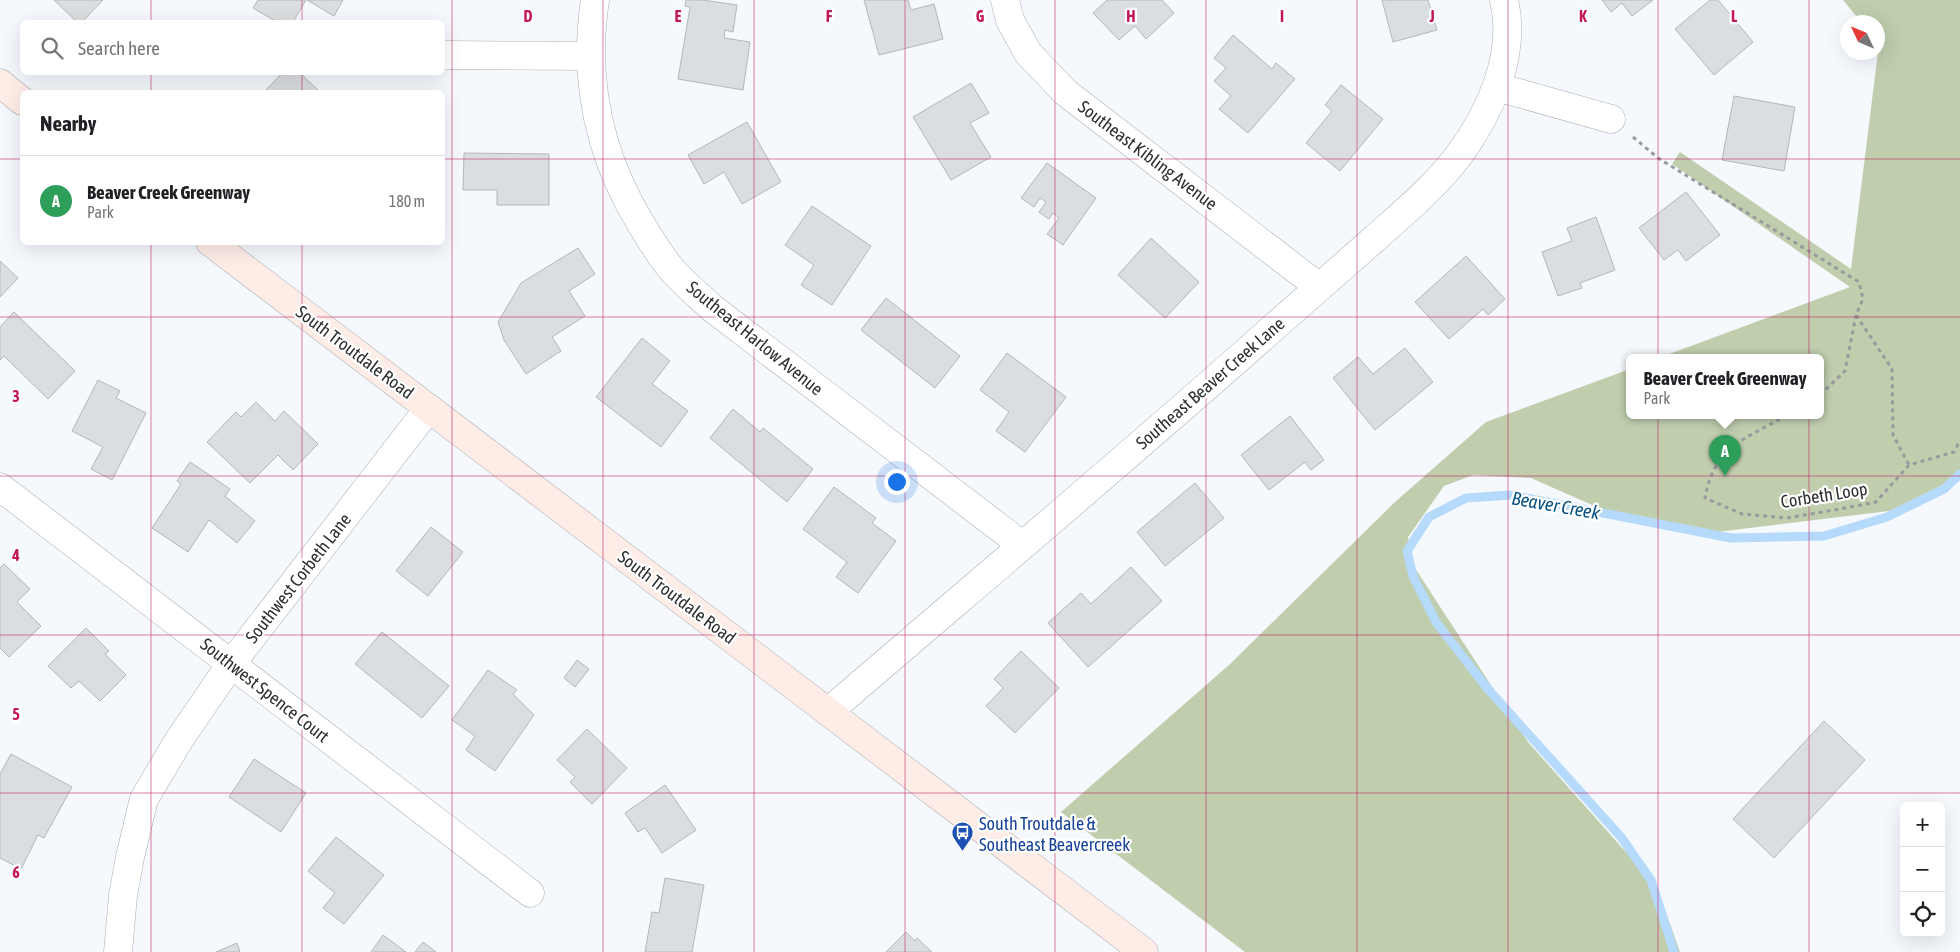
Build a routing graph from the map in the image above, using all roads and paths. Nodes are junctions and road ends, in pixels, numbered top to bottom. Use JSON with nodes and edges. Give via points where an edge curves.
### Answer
{"nodes":[{"id":1,"x":595,"y":0,"type":"edge"},
{"id":2,"x":1005,"y":0,"type":"edge"},
{"id":3,"x":1504,"y":0,"type":"edge"},
{"id":4,"x":445,"y":56,"type":"edge"},
{"id":5,"x":590,"y":56,"type":"junction"},
{"id":6,"x":0,"y":82,"type":"edge"},
{"id":7,"x":1497,"y":87,"type":"junction"},
{"id":8,"x":20,"y":99,"type":"edge"},
{"id":9,"x":1611,"y":119,"type":"joint"},
{"id":10,"x":214,"y":245,"type":"edge"},
{"id":11,"x":1319,"y":287,"type":"junction"},
{"id":12,"x":1856,"y":315,"type":"junction"},
{"id":13,"x":1824,"y":391,"type":"edge"},
{"id":14,"x":429,"y":408,"type":"junction"},
{"id":15,"x":1780,"y":419,"type":"edge"},
{"id":16,"x":1960,"y":440,"type":"edge"},
{"id":17,"x":1909,"y":465,"type":"junction"},
{"id":18,"x":0,"y":487,"type":"edge"},
{"id":19,"x":1022,"y":545,"type":"junction"},
{"id":20,"x":231,"y":664,"type":"junction"},
{"id":21,"x":828,"y":712,"type":"junction"},
{"id":22,"x":530,"y":893,"type":"dead end"},
{"id":23,"x":118,"y":952,"type":"edge"},
{"id":24,"x":1144,"y":952,"type":"edge"}],
"edges":[{"from":1,"to":5,"type":"street","name":"Southeast Harlow Avenue"},
{"from":2,"to":11,"type":"street","name":"Southeast Kibling Avenue","via":[[1010,20],[1028,53],[1065,92]]},
{"from":3,"to":7,"type":"street","name":"Southeast Beaver Creek Lane","via":[[1507,48]]},
{"from":4,"to":5,"type":"street"},
{"from":5,"to":19,"type":"street","name":"Southeast Harlow Avenue","via":[[592,91],[611,166],[627,201],[672,270],[712,308]]},
{"from":6,"to":8,"type":"main road"},
{"from":7,"to":9,"type":"street"},
{"from":7,"to":11,"type":"street","name":"Southeast Beaver Creek Lane","via":[[1477,128],[1436,182]]},
{"from":9,"to":12,"type":"path","via":[[1658,158],[1859,282],[1863,299]]},
{"from":10,"to":14,"type":"main road","name":"South Troutdale Road"},
{"from":11,"to":19,"type":"street","name":"Southeast Beaver Creek Lane"},
{"from":12,"to":13,"type":"path","via":[[1845,371]]},
{"from":12,"to":17,"type":"path","via":[[1892,369],[1893,435]]},
{"from":14,"to":20,"type":"street","name":"Southwest Corbeth Lane"},
{"from":14,"to":21,"type":"main road","name":"South Troutdale Road"},
{"from":15,"to":17,"type":"path","name":"Corbeth Loop","via":[[1729,448],[1709,477],[1705,498],[1742,514],[1787,518],[1876,502]]},
{"from":16,"to":17,"type":"path","via":[[1954,452]]},
{"from":18,"to":20,"type":"street","name":"Southwest Spence Court"},
{"from":19,"to":21,"type":"street","name":"Southeast Beaver Creek Lane"},
{"from":20,"to":22,"type":"street","name":"Southwest Spence Court"},
{"from":20,"to":23,"type":"street","name":"Southwest Corbeth Lane","via":[[178,740],[144,799],[124,888]]},
{"from":21,"to":24,"type":"main road","name":"South Troutdale Road"}]}
